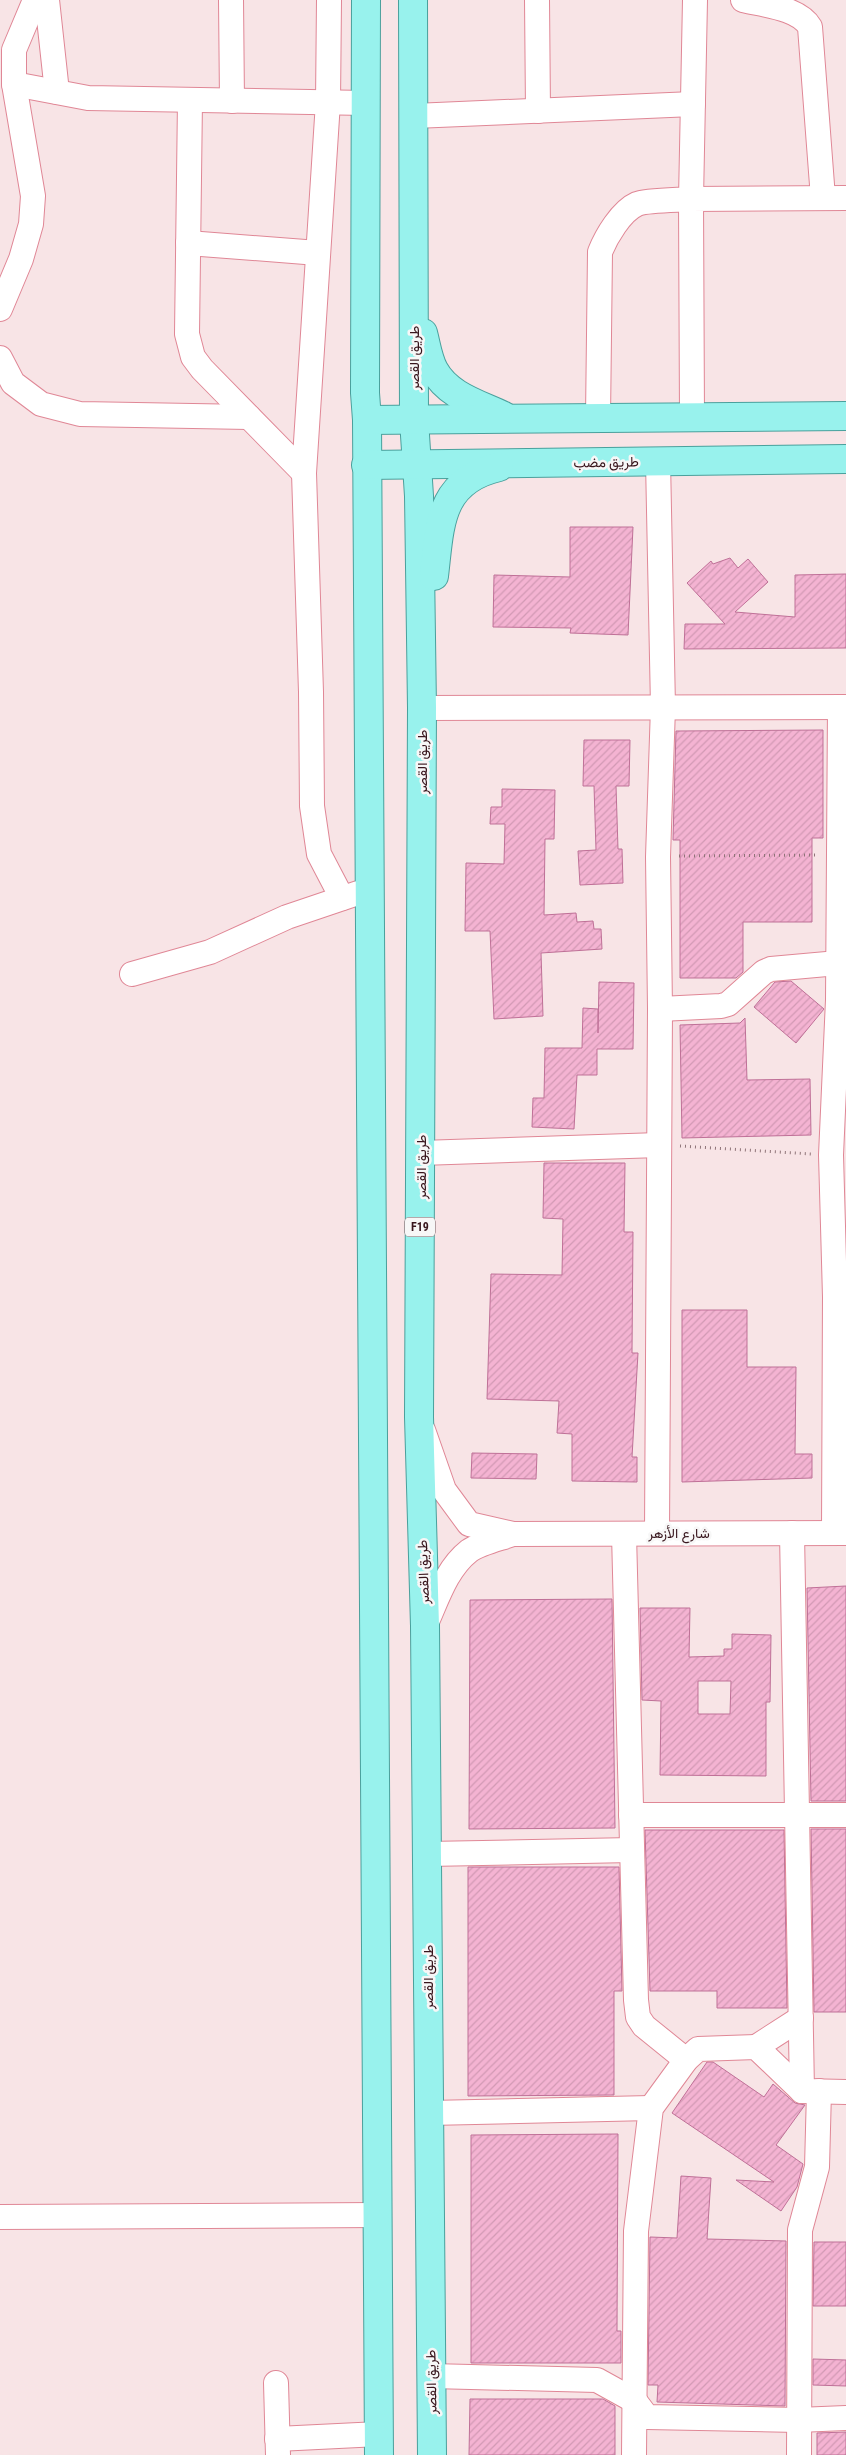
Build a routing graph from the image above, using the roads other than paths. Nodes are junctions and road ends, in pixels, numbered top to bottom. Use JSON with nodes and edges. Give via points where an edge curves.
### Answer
{"nodes":[{"id":1,"x":35,"y":0,"type":"edge"},
{"id":2,"x":47,"y":0,"type":"edge"},
{"id":3,"x":231,"y":0,"type":"edge"},
{"id":4,"x":329,"y":0,"type":"edge"},
{"id":5,"x":366,"y":0,"type":"edge"},
{"id":6,"x":413,"y":0,"type":"edge"},
{"id":7,"x":537,"y":0,"type":"edge"},
{"id":8,"x":695,"y":0,"type":"edge"},
{"id":9,"x":743,"y":0,"type":"edge"},
{"id":10,"x":14,"y":84,"type":"junction"},
{"id":11,"x":57,"y":92,"type":"junction"},
{"id":12,"x":190,"y":100,"type":"junction"},
{"id":13,"x":232,"y":101,"type":"junction"},
{"id":14,"x":328,"y":102,"type":"junction"},
{"id":15,"x":366,"y":103,"type":"junction"},
{"id":16,"x":693,"y":104,"type":"junction"},
{"id":17,"x":538,"y":111,"type":"junction"},
{"id":18,"x":414,"y":116,"type":"junction"},
{"id":19,"x":822,"y":198,"type":"junction"},
{"id":20,"x":846,"y":198,"type":"edge"},
{"id":21,"x":691,"y":199,"type":"junction"},
{"id":22,"x":188,"y":243,"type":"junction"},
{"id":23,"x":318,"y":253,"type":"junction"},
{"id":24,"x":414,"y":302,"type":"junction"},
{"id":25,"x":0,"y":309,"type":"edge"},
{"id":26,"x":0,"y":358,"type":"edge"},
{"id":27,"x":846,"y":416,"type":"edge"},
{"id":28,"x":692,"y":417,"type":"junction"},
{"id":29,"x":249,"y":418,"type":"junction"},
{"id":30,"x":598,"y":418,"type":"junction"},
{"id":31,"x":510,"y":419,"type":"junction"},
{"id":32,"x":366,"y":420,"type":"junction"},
{"id":33,"x":414,"y":420,"type":"junction"},
{"id":34,"x":846,"y":460,"type":"edge"},
{"id":35,"x":658,"y":462,"type":"junction"},
{"id":36,"x":517,"y":463,"type":"junction"},
{"id":37,"x":417,"y":464,"type":"junction"},
{"id":38,"x":366,"y":465,"type":"junction"},
{"id":39,"x":304,"y":473,"type":"junction"},
{"id":40,"x":421,"y":659,"type":"junction"},
{"id":41,"x":662,"y":707,"type":"junction"},
{"id":42,"x":843,"y":707,"type":"edge"},
{"id":43,"x":422,"y":708,"type":"junction"},
{"id":44,"x":369,"y":890,"type":"junction"},
{"id":45,"x":342,"y":898,"type":"junction"},
{"id":46,"x":838,"y":963,"type":"junction"},
{"id":47,"x":132,"y":974,"type":"dead end"},
{"id":48,"x":842,"y":1000,"type":"edge"},
{"id":49,"x":660,"y":1009,"type":"junction"},
{"id":50,"x":659,"y":1145,"type":"junction"},
{"id":51,"x":421,"y":1153,"type":"junction"},
{"id":52,"x":841,"y":1297,"type":"edge"},
{"id":53,"x":419,"y":1417,"type":"junction"},
{"id":54,"x":792,"y":1533,"type":"junction"},
{"id":55,"x":840,"y":1533,"type":"edge"},
{"id":56,"x":513,"y":1534,"type":"junction"},
{"id":57,"x":624,"y":1534,"type":"junction"},
{"id":58,"x":657,"y":1534,"type":"junction"},
{"id":59,"x":425,"y":1626,"type":"junction"},
{"id":60,"x":631,"y":1815,"type":"junction"},
{"id":61,"x":798,"y":1815,"type":"junction"},
{"id":62,"x":846,"y":1815,"type":"edge"},
{"id":63,"x":632,"y":1850,"type":"junction"},
{"id":64,"x":426,"y":1854,"type":"junction"},
{"id":65,"x":802,"y":2018,"type":"junction"},
{"id":66,"x":756,"y":2047,"type":"junction"},
{"id":67,"x":686,"y":2060,"type":"junction"},
{"id":68,"x":811,"y":2091,"type":"junction"},
{"id":69,"x":846,"y":2092,"type":"edge"},
{"id":70,"x":652,"y":2108,"type":"junction"},
{"id":71,"x":429,"y":2113,"type":"junction"},
{"id":72,"x":377,"y":2215,"type":"junction"},
{"id":73,"x":0,"y":2217,"type":"edge"},
{"id":74,"x":431,"y":2376,"type":"junction"},
{"id":75,"x":276,"y":2383,"type":"dead end"},
{"id":76,"x":635,"y":2401,"type":"junction"},
{"id":77,"x":846,"y":2418,"type":"edge"},
{"id":78,"x":798,"y":2420,"type":"junction"},
{"id":79,"x":379,"y":2445,"type":"edge"},
{"id":80,"x":278,"y":2447,"type":"edge"},
{"id":81,"x":432,"y":2455,"type":"edge"},
{"id":82,"x":634,"y":2455,"type":"edge"},
{"id":83,"x":799,"y":2455,"type":"edge"}],
"edges":[{"from":1,"to":10,"type":"street","via":[[14,50]]},
{"from":2,"to":11,"type":"street"},
{"from":3,"to":13,"type":"street"},
{"from":4,"to":14,"type":"street"},
{"from":5,"to":15,"type":"main road"},
{"from":6,"to":18,"type":"main road","name":"طريق القصر","number":"F19"},
{"from":7,"to":17,"type":"street"},
{"from":8,"to":16,"type":"street"},
{"from":9,"to":19,"type":"street","via":[[805,18],[810,27]]},
{"from":10,"to":11,"type":"street"},
{"from":10,"to":25,"type":"street","via":[[33,196],[31,224],[21,259]]},
{"from":11,"to":12,"type":"street","via":[[88,98]]},
{"from":12,"to":13,"type":"street"},
{"from":12,"to":22,"type":"street"},
{"from":13,"to":14,"type":"street"},
{"from":14,"to":15,"type":"street"},
{"from":14,"to":23,"type":"street"},
{"from":15,"to":32,"type":"main road"},
{"from":16,"to":17,"type":"street"},
{"from":16,"to":21,"type":"street"},
{"from":17,"to":18,"type":"street"},
{"from":18,"to":24,"type":"main road","name":"طريق القصر","number":"F19"},
{"from":19,"to":20,"type":"street"},
{"from":19,"to":21,"type":"street"},
{"from":21,"to":28,"type":"street"},
{"from":21,"to":30,"type":"street","via":[[637,204],[618,220],[604,241],[600,252]]},
{"from":22,"to":23,"type":"street"},
{"from":22,"to":29,"type":"street","via":[[187,334],[193,357]]},
{"from":23,"to":39,"type":"street"},
{"from":24,"to":31,"type":"main road","via":[[433,369],[442,381],[453,392]]},
{"from":24,"to":33,"type":"main road","name":"طريق القصر","number":"F19"},
{"from":26,"to":29,"type":"street","via":[[13,382],[41,404],[80,414]]},
{"from":27,"to":28,"type":"main road"},
{"from":28,"to":30,"type":"main road"},
{"from":29,"to":39,"type":"street"},
{"from":30,"to":31,"type":"main road"},
{"from":31,"to":33,"type":"main road"},
{"from":32,"to":33,"type":"main road"},
{"from":32,"to":38,"type":"main road"},
{"from":33,"to":37,"type":"main road","name":"طريق القصر","number":"F19"},
{"from":34,"to":35,"type":"main road","name":"طريق مضب"},
{"from":35,"to":36,"type":"main road","name":"طريق مضب"},
{"from":35,"to":41,"type":"street"},
{"from":36,"to":37,"type":"main road","name":"طريق مضب"},
{"from":36,"to":40,"type":"main road","via":[[487,470],[464,483],[448,500],[440,523]]},
{"from":37,"to":38,"type":"main road","name":"طريق مضب"},
{"from":37,"to":40,"type":"main road","name":"طريق القصر","number":"F19"},
{"from":38,"to":44,"type":"main road"},
{"from":39,"to":45,"type":"street","via":[[312,806],[318,854]]},
{"from":40,"to":43,"type":"main road","name":"طريق القصر","number":"F19"},
{"from":41,"to":42,"type":"street"},
{"from":41,"to":43,"type":"street"},
{"from":41,"to":49,"type":"street","via":[[658,857]]},
{"from":42,"to":46,"type":"street"},
{"from":43,"to":51,"type":"main road","name":"طريق القصر","number":"F19"},
{"from":44,"to":45,"type":"street"},
{"from":44,"to":72,"type":"main road"},
{"from":45,"to":47,"type":"street","via":[[287,917],[210,952]]},
{"from":46,"to":48,"type":"street"},
{"from":46,"to":49,"type":"street","via":[[771,968],[728,1004],[721,1006]]},
{"from":48,"to":52,"type":"street","via":[[831,1155]]},
{"from":49,"to":50,"type":"street"},
{"from":50,"to":51,"type":"street"},
{"from":50,"to":58,"type":"street"},
{"from":51,"to":53,"type":"main road","name":"طريق القصر","number":"F19"},
{"from":52,"to":55,"type":"street"},
{"from":53,"to":56,"type":"street","name":"شارع الأزهر","via":[[444,1490],[461,1515],[469,1524]]},
{"from":53,"to":59,"type":"main road","name":"طريق القصر","number":"F19"},
{"from":54,"to":55,"type":"street","name":"شارع الأزهر"},
{"from":54,"to":58,"type":"street","name":"شارع الأزهر"},
{"from":54,"to":61,"type":"street"},
{"from":56,"to":57,"type":"street","name":"شارع الأزهر"},
{"from":56,"to":59,"type":"street","name":"شارع الأزهر","via":[[470,1550],[457,1563]]},
{"from":57,"to":58,"type":"street","name":"شارع الأزهر"},
{"from":57,"to":60,"type":"street"},
{"from":59,"to":64,"type":"main road","name":"طريق القصر","number":"F19"},
{"from":60,"to":61,"type":"street"},
{"from":60,"to":63,"type":"street"},
{"from":61,"to":62,"type":"street"},
{"from":61,"to":65,"type":"street"},
{"from":63,"to":64,"type":"street"},
{"from":63,"to":67,"type":"street","via":[[638,2016],[644,2026]]},
{"from":64,"to":71,"type":"main road","name":"طريق القصر","number":"F19"},
{"from":65,"to":66,"type":"street"},
{"from":65,"to":68,"type":"street"},
{"from":66,"to":67,"type":"street","via":[[701,2048]]},
{"from":66,"to":68,"type":"street"},
{"from":67,"to":70,"type":"street"},
{"from":68,"to":69,"type":"street"},
{"from":68,"to":78,"type":"street","via":[[817,2167],[800,2230]]},
{"from":70,"to":71,"type":"street"},
{"from":70,"to":76,"type":"street","via":[[636,2231]]},
{"from":71,"to":74,"type":"main road","name":"طريق القصر","number":"F19"},
{"from":72,"to":73,"type":"street"},
{"from":72,"to":79,"type":"main road"},
{"from":74,"to":76,"type":"street","via":[[596,2380]]},
{"from":74,"to":81,"type":"main road","name":"طريق القصر","number":"F19"},
{"from":75,"to":80,"type":"street"},
{"from":76,"to":78,"type":"street","via":[[647,2417]]},
{"from":76,"to":82,"type":"street"},
{"from":77,"to":78,"type":"street"},
{"from":78,"to":83,"type":"street"},
{"from":79,"to":80,"type":"street"}]}
